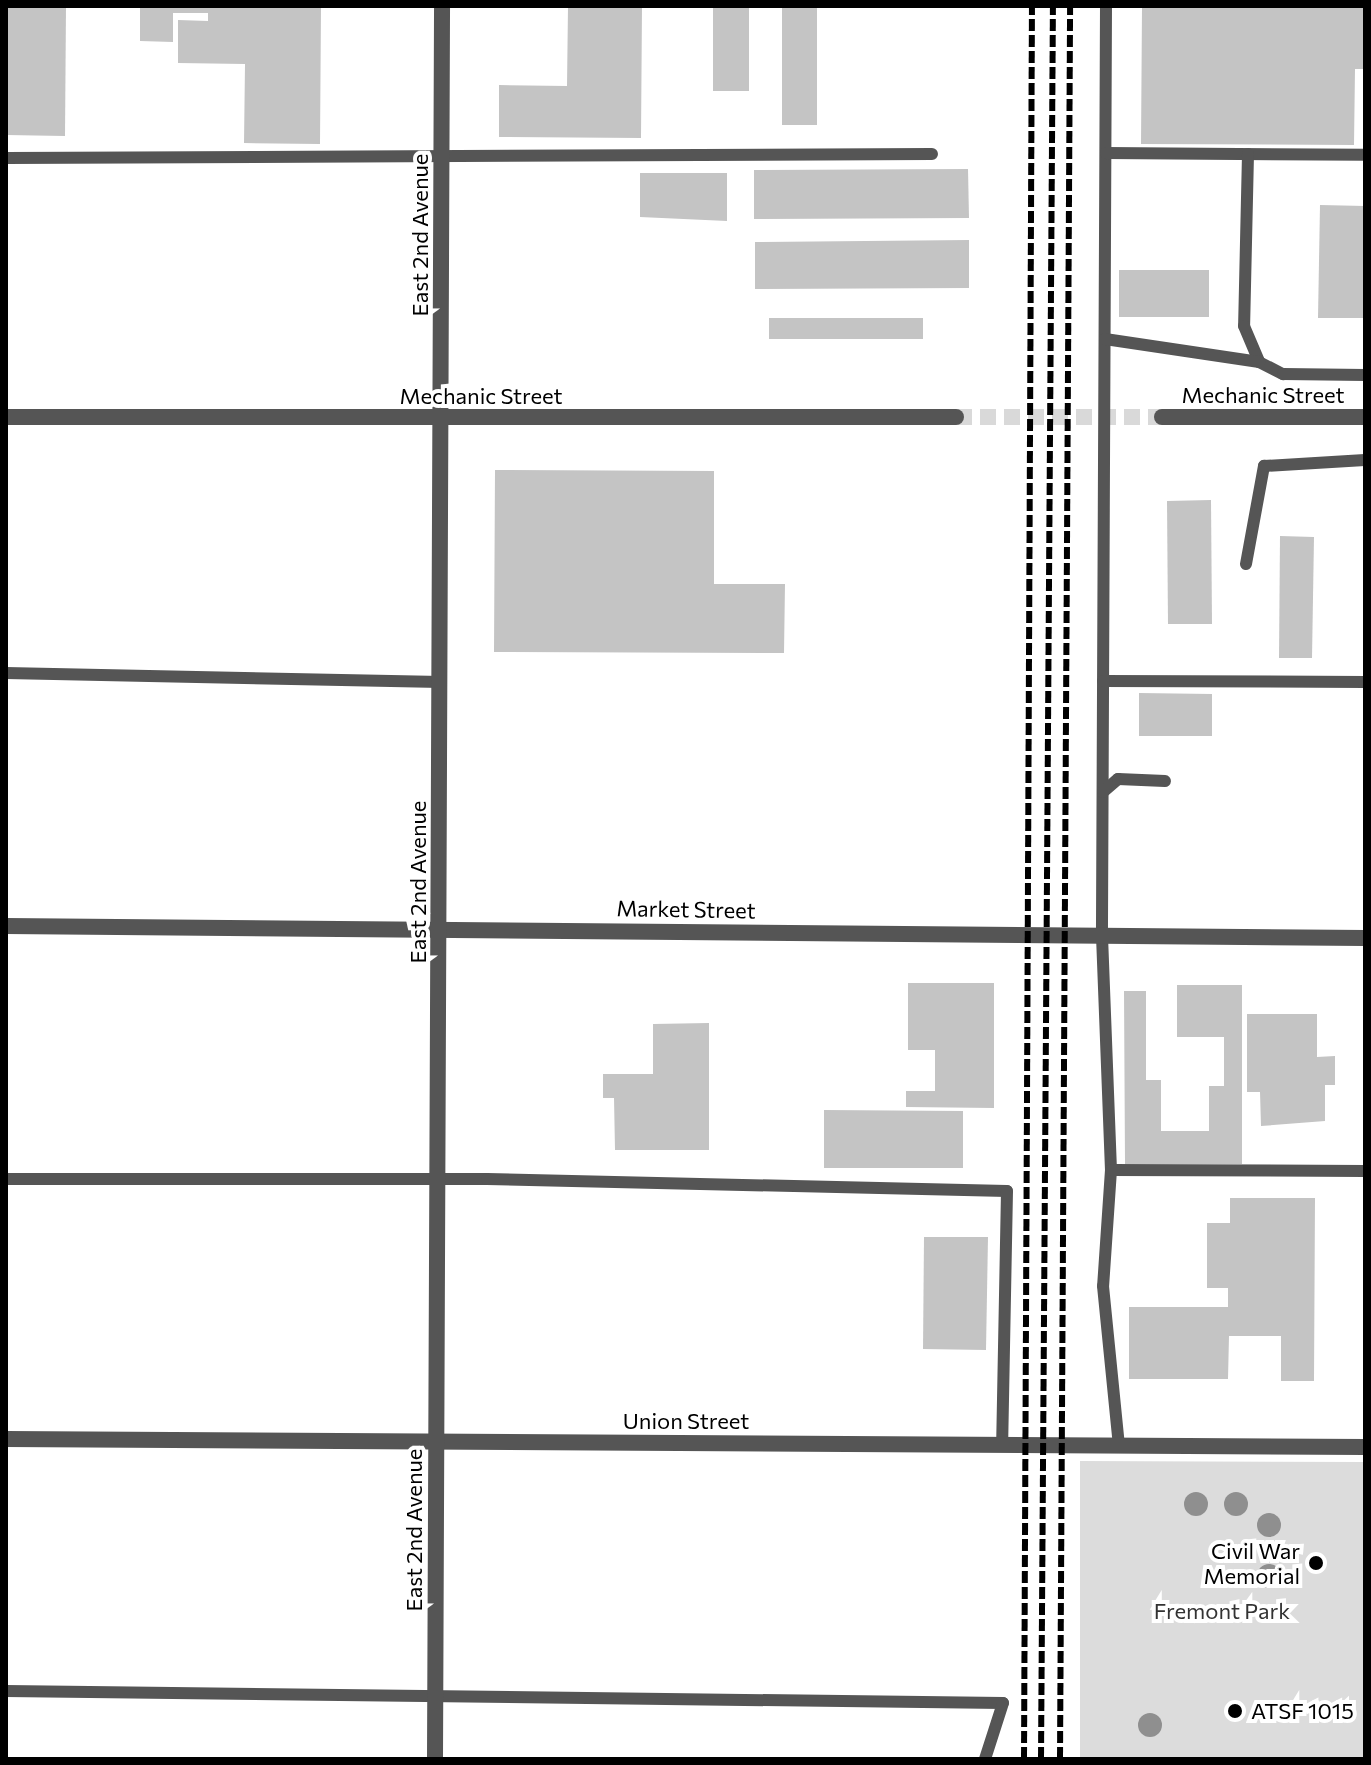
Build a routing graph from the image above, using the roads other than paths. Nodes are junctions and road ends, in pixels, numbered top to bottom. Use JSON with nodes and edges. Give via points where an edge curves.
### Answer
{"nodes":[{"id":1,"x":442,"y":6,"type":"edge"},
{"id":2,"x":1106,"y":6,"type":"edge"},
{"id":3,"x":1106,"y":153,"type":"junction"},
{"id":4,"x":932,"y":154,"type":"dead end"},
{"id":5,"x":1248,"y":154,"type":"junction"},
{"id":6,"x":1365,"y":155,"type":"edge"},
{"id":7,"x":442,"y":157,"type":"junction"},
{"id":8,"x":6,"y":158,"type":"edge"},
{"id":9,"x":1105,"y":339,"type":"junction"},
{"id":10,"x":1259,"y":362,"type":"junction"},
{"id":11,"x":1365,"y":375,"type":"edge"},
{"id":12,"x":6,"y":417,"type":"edge"},
{"id":13,"x":956,"y":417,"type":"tunnel mouth"},
{"id":14,"x":1162,"y":417,"type":"tunnel mouth"},
{"id":15,"x":1365,"y":417,"type":"edge"},
{"id":16,"x":442,"y":418,"type":"junction"},
{"id":17,"x":1365,"y":460,"type":"edge"},
{"id":18,"x":1246,"y":564,"type":"dead end"},
{"id":19,"x":6,"y":673,"type":"edge"},
{"id":20,"x":1103,"y":681,"type":"junction"},
{"id":21,"x":441,"y":682,"type":"junction"},
{"id":22,"x":1365,"y":682,"type":"edge"},
{"id":23,"x":1165,"y":781,"type":"dead end"},
{"id":24,"x":1103,"y":792,"type":"junction"},
{"id":25,"x":6,"y":926,"type":"edge"},
{"id":26,"x":440,"y":928,"type":"junction"},
{"id":27,"x":1102,"y":936,"type":"junction"},
{"id":28,"x":1365,"y":938,"type":"edge"},
{"id":29,"x":1111,"y":1170,"type":"junction"},
{"id":30,"x":1365,"y":1171,"type":"edge"},
{"id":31,"x":6,"y":1179,"type":"edge"},
{"id":32,"x":438,"y":1180,"type":"junction"},
{"id":33,"x":6,"y":1439,"type":"edge"},
{"id":34,"x":437,"y":1442,"type":"junction"},
{"id":35,"x":1002,"y":1445,"type":"junction"},
{"id":36,"x":1119,"y":1446,"type":"junction"},
{"id":37,"x":1365,"y":1447,"type":"edge"},
{"id":38,"x":6,"y":1691,"type":"edge"},
{"id":39,"x":436,"y":1700,"type":"junction"},
{"id":40,"x":435,"y":1759,"type":"edge"},
{"id":41,"x":985,"y":1759,"type":"edge"}],
"edges":[{"from":1,"to":7,"type":"street","name":"East 2nd Avenue"},
{"from":2,"to":3,"type":"lane"},
{"from":3,"to":5,"type":"lane"},
{"from":3,"to":9,"type":"lane"},
{"from":4,"to":7,"type":"lane"},
{"from":5,"to":6,"type":"lane"},
{"from":5,"to":10,"type":"lane","via":[[1244,326]]},
{"from":7,"to":8,"type":"lane"},
{"from":7,"to":16,"type":"street","name":"East 2nd Avenue"},
{"from":9,"to":10,"type":"lane"},
{"from":9,"to":20,"type":"lane"},
{"from":10,"to":11,"type":"lane","via":[[1283,374]]},
{"from":12,"to":16,"type":"street","name":"Mechanic Street"},
{"from":13,"to":16,"type":"street","name":"Mechanic Street"},
{"from":14,"to":15,"type":"street","name":"Mechanic Street"},
{"from":16,"to":21,"type":"street","name":"East 2nd Avenue"},
{"from":17,"to":18,"type":"lane","via":[[1264,466]]},
{"from":19,"to":21,"type":"lane"},
{"from":20,"to":22,"type":"lane"},
{"from":20,"to":24,"type":"lane"},
{"from":21,"to":26,"type":"street","name":"East 2nd Avenue"},
{"from":23,"to":24,"type":"lane","via":[[1118,779]]},
{"from":24,"to":27,"type":"lane"},
{"from":25,"to":26,"type":"street","name":"Market Street"},
{"from":26,"to":27,"type":"street","name":"Market Street"},
{"from":26,"to":32,"type":"street","name":"East 2nd Avenue"},
{"from":27,"to":28,"type":"street","name":"Market Street"},
{"from":27,"to":29,"type":"lane"},
{"from":29,"to":30,"type":"lane"},
{"from":29,"to":36,"type":"lane","via":[[1103,1286]]},
{"from":31,"to":32,"type":"lane"},
{"from":32,"to":34,"type":"street","name":"East 2nd Avenue"},
{"from":32,"to":35,"type":"lane","via":[[1007,1191]]},
{"from":33,"to":34,"type":"street","name":"Union Street"},
{"from":34,"to":35,"type":"street","name":"Union Street"},
{"from":34,"to":39,"type":"street","name":"East 2nd Avenue"},
{"from":35,"to":36,"type":"street","name":"Union Street"},
{"from":36,"to":37,"type":"street","name":"Union Street"},
{"from":38,"to":39,"type":"lane"},
{"from":39,"to":40,"type":"street","name":"East 2nd Avenue"},
{"from":39,"to":41,"type":"lane","via":[[1003,1703]]}]}
